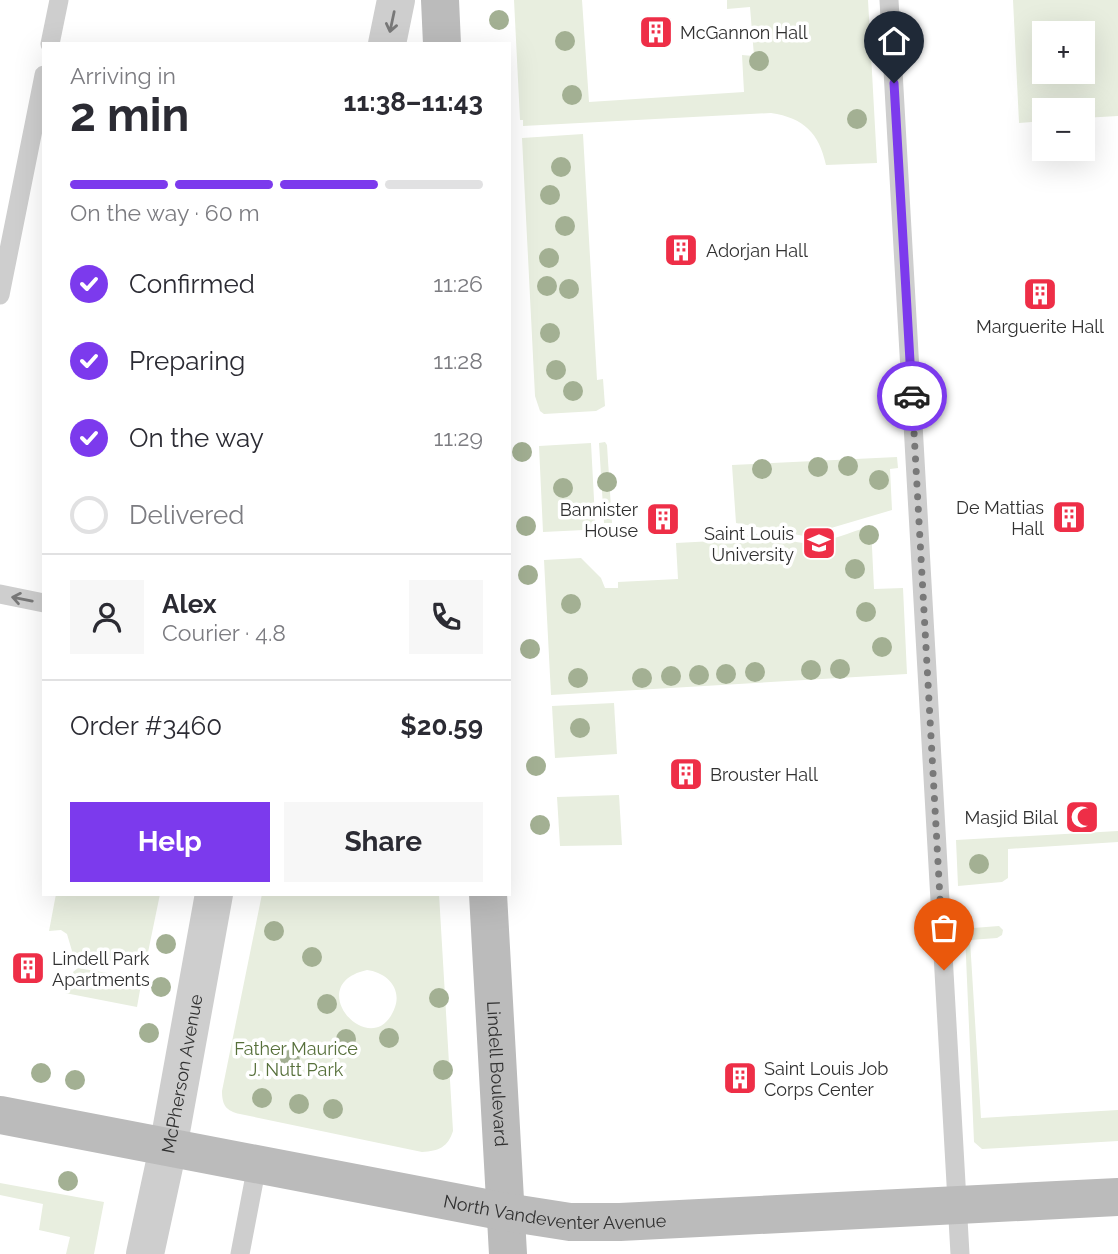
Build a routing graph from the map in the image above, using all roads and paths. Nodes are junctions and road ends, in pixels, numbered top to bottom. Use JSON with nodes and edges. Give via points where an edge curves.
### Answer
{"nodes":[{"id":1,"x":59,"y":0,"type":"edge"},
{"id":2,"x":397,"y":0,"type":"edge"},
{"id":3,"x":440,"y":0,"type":"edge"},
{"id":4,"x":889,"y":0,"type":"edge"},
{"id":5,"x":50,"y":42,"type":"edge"},
{"id":6,"x":387,"y":42,"type":"edge"},
{"id":7,"x":442,"y":42,"type":"edge"},
{"id":8,"x":42,"y":85,"type":"edge"},
{"id":9,"x":0,"y":295,"type":"edge"},
{"id":10,"x":0,"y":594,"type":"edge"},
{"id":11,"x":42,"y":603,"type":"edge"},
{"id":12,"x":214,"y":896,"type":"edge"},
{"id":13,"x":488,"y":896,"type":"edge"},
{"id":14,"x":0,"y":1115,"type":"edge"},
{"id":15,"x":169,"y":1148,"type":"junction"},
{"id":16,"x":257,"y":1165,"type":"junction"},
{"id":17,"x":1118,"y":1197,"type":"edge"},
{"id":18,"x":957,"y":1206,"type":"junction"},
{"id":19,"x":506,"y":1212,"type":"junction"},
{"id":20,"x":240,"y":1253,"type":"edge"},
{"id":21,"x":145,"y":1254,"type":"edge"},
{"id":22,"x":508,"y":1254,"type":"edge"},
{"id":23,"x":960,"y":1254,"type":"edge"}],
"edges":[{"from":1,"to":5,"type":"lane"},
{"from":2,"to":6,"type":"street","one_way":true},
{"from":3,"to":7,"type":"main road"},
{"from":4,"to":18,"type":"lane"},
{"from":8,"to":9,"type":"lane"},
{"from":11,"to":10,"type":"lane","one_way":true},
{"from":12,"to":15,"type":"street","name":"McPherson Avenue"},
{"from":13,"to":19,"type":"main road","name":"Lindell Boulevard"},
{"from":14,"to":15,"type":"main road","name":"North Vandeventer Avenue"},
{"from":15,"to":16,"type":"main road","name":"North Vandeventer Avenue"},
{"from":15,"to":21,"type":"street","name":"McPherson Avenue"},
{"from":16,"to":19,"type":"main road","name":"North Vandeventer Avenue"},
{"from":16,"to":20,"type":"lane"},
{"from":17,"to":18,"type":"main road","name":"North Vandeventer Avenue"},
{"from":18,"to":19,"type":"main road","name":"North Vandeventer Avenue","via":[[591,1223]]},
{"from":18,"to":23,"type":"lane"},
{"from":19,"to":22,"type":"main road","name":"Lindell Boulevard"}]}
